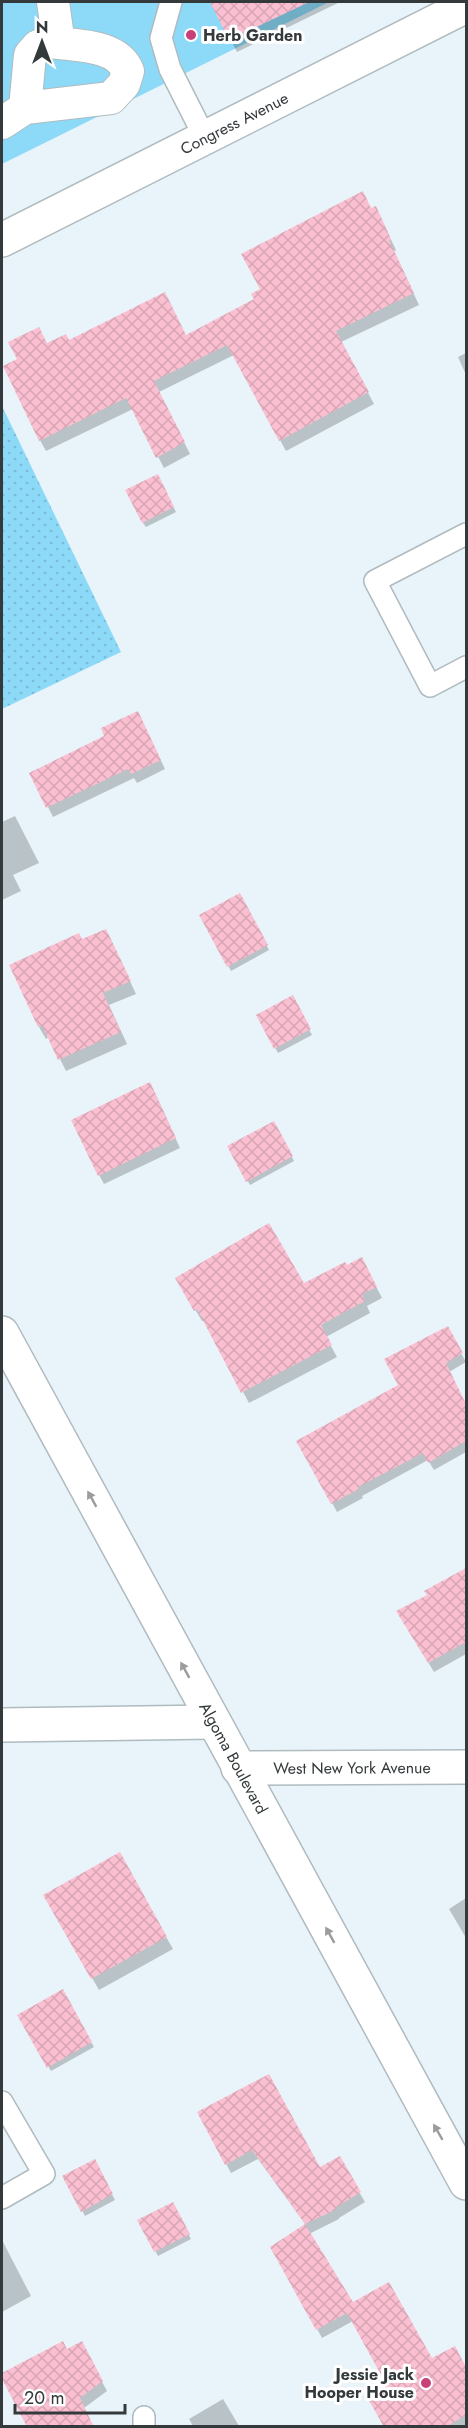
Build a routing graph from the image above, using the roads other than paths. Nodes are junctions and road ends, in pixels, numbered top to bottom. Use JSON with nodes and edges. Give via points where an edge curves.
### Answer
{"nodes":[{"id":1,"x":53,"y":2,"type":"edge"},
{"id":2,"x":171,"y":2,"type":"edge"},
{"id":3,"x":466,"y":6,"type":"edge"},
{"id":4,"x":51,"y":42,"type":"junction"},
{"id":5,"x":13,"y":116,"type":"edge"},
{"id":6,"x":205,"y":138,"type":"junction"},
{"id":7,"x":2,"y":240,"type":"edge"},
{"id":8,"x":466,"y":534,"type":"edge"},
{"id":9,"x":466,"y":667,"type":"edge"},
{"id":10,"x":2,"y":1333,"type":"edge"},
{"id":11,"x":213,"y":1722,"type":"junction"},
{"id":12,"x":2,"y":1725,"type":"edge"},
{"id":13,"x":466,"y":1767,"type":"edge"},
{"id":14,"x":238,"y":1768,"type":"junction"},
{"id":15,"x":2,"y":2102,"type":"edge"},
{"id":16,"x":466,"y":2182,"type":"edge"},
{"id":17,"x":2,"y":2198,"type":"edge"}],
"edges":[{"from":1,"to":4,"type":"street","via":[[57,30]]},
{"from":2,"to":6,"type":"lane","via":[[161,38],[170,69]]},
{"from":3,"to":6,"type":"street","name":"Congress Avenue"},
{"from":4,"to":5,"type":"street","via":[[38,46],[30,55]]},
{"from":4,"to":5,"type":"street","via":[[107,51],[124,61],[128,70],[124,84],[111,98]]},
{"from":6,"to":7,"type":"street","name":"Congress Avenue"},
{"from":8,"to":9,"type":"lane","via":[[375,581],[430,686]]},
{"from":11,"to":10,"type":"street","name":"Algoma Boulevard","one_way":true},
{"from":11,"to":12,"type":"street"},
{"from":11,"to":14,"type":"street","name":"Algoma Boulevard"},
{"from":13,"to":14,"type":"street","name":"West New York Avenue"},
{"from":16,"to":14,"type":"street","name":"Algoma Boulevard","one_way":true},
{"from":15,"to":17,"type":"lane","via":[[44,2174]]}]}
